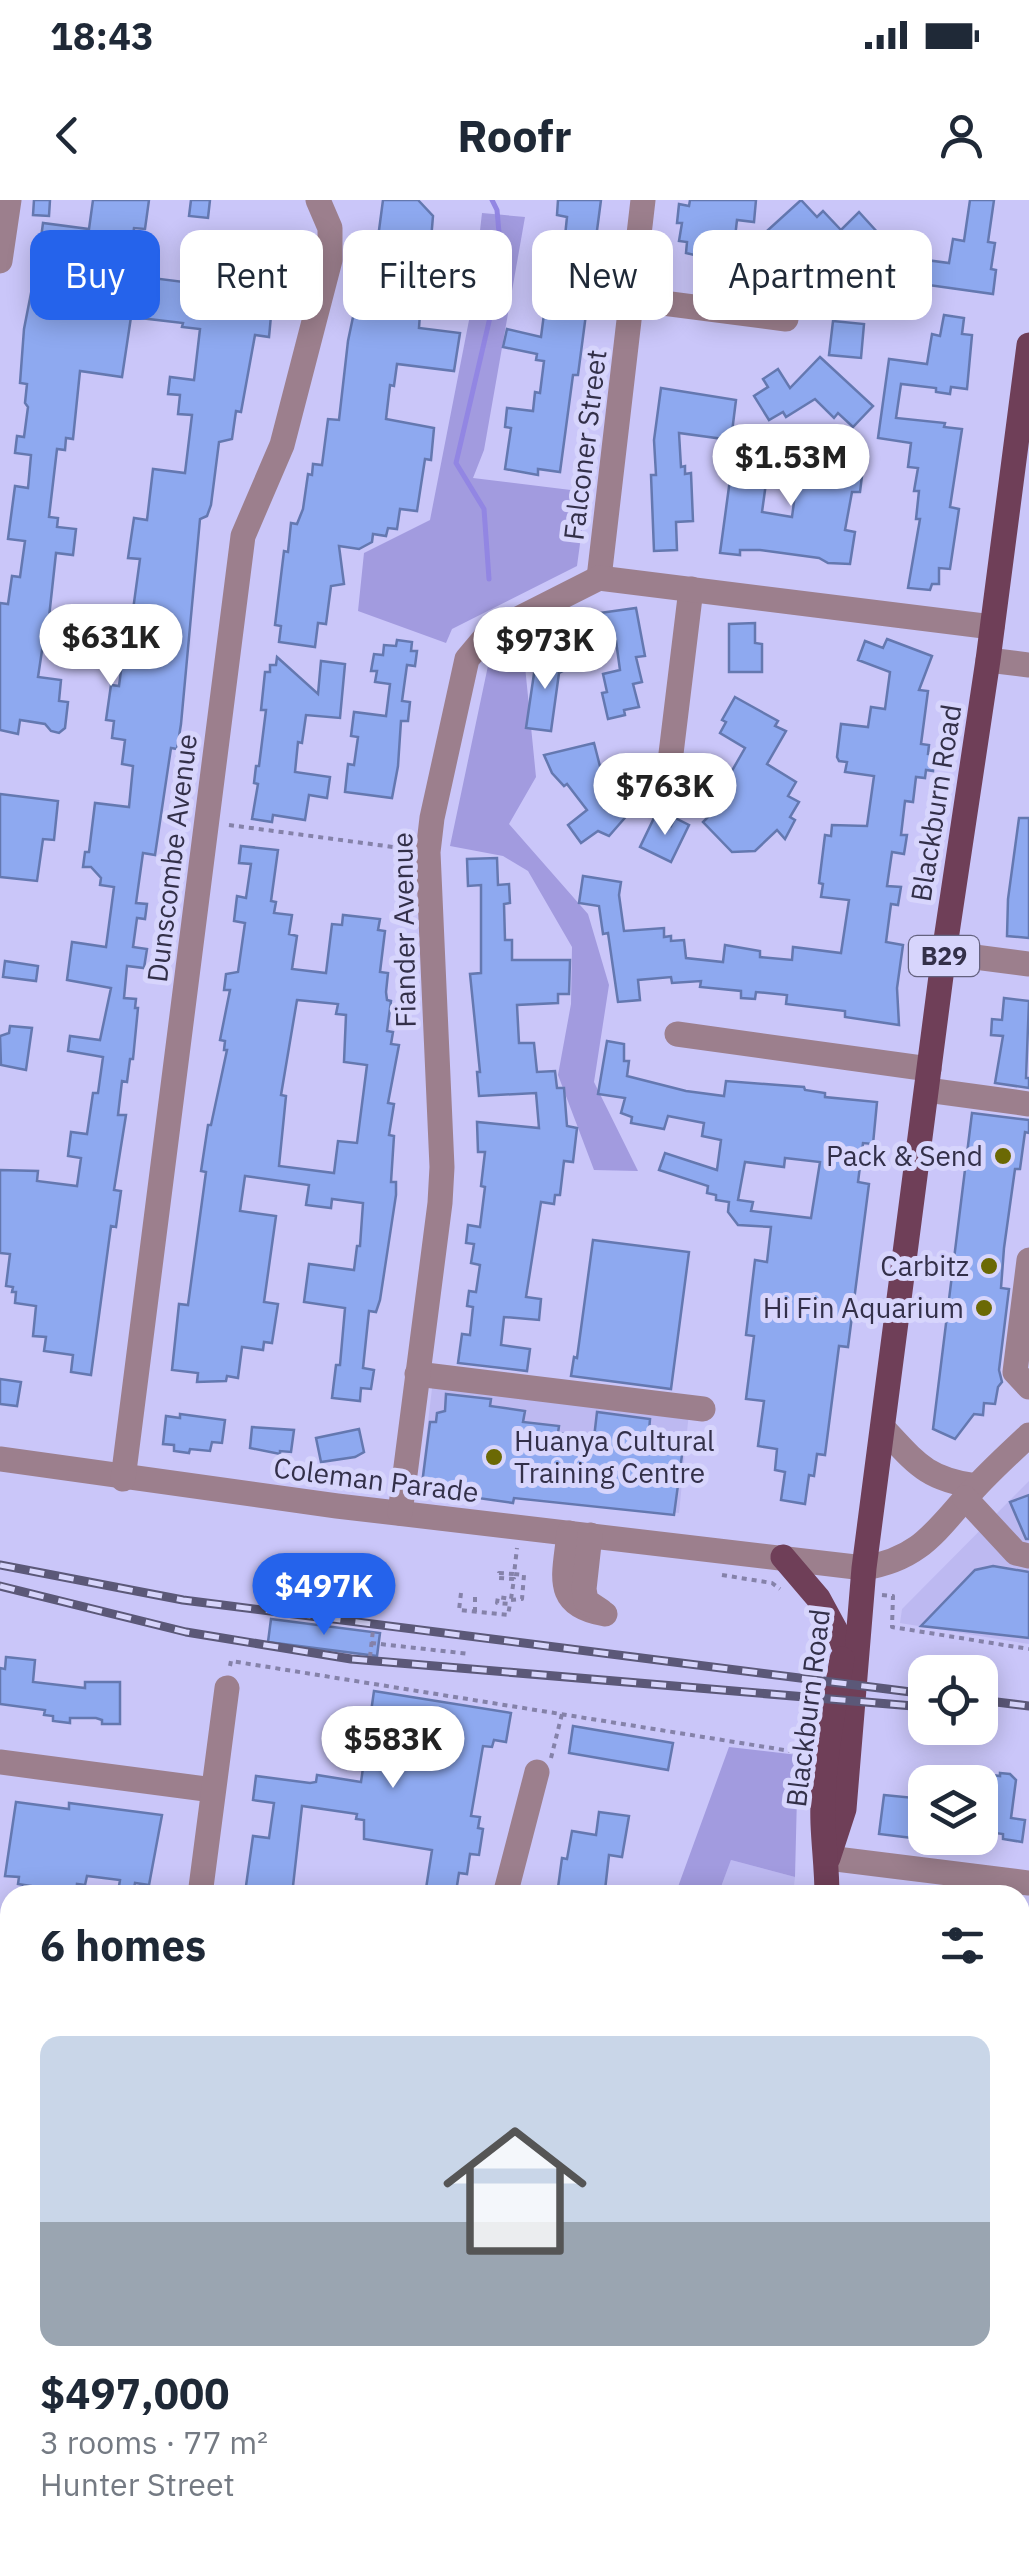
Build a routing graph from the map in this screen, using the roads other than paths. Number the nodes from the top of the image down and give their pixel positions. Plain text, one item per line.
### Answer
1 (8, 200) edge
2 (318, 200) edge
3 (643, 200) edge
4 (640, 230) edge
5 (0, 262) edge
6 (630, 320) edge
7 (1029, 346) edge
8 (1025, 406) edge
9 (599, 578) junction
10 (691, 589) junction
11 (992, 627) junction
12 (988, 660) junction
13 (1029, 665) edge
14 (668, 770) dead end
15 (944, 954) junction
16 (1029, 964) edge
17 (677, 1034) dead end
18 (928, 1080) junction
19 (1029, 1104) edge
20 (1029, 1260) edge
21 (417, 1374) junction
22 (1029, 1387) edge
23 (704, 1410) dead end
24 (882, 1428) junction
25 (1029, 1434) edge
26 (0, 1459) edge
27 (123, 1479) junction
28 (971, 1492) junction
29 (400, 1514) junction
30 (1029, 1556) edge
31 (782, 1557) junction
32 (864, 1580) junction
33 (844, 1646) junction
34 (226, 1688) road end
35 (0, 1762) edge
36 (538, 1772) road end
37 (214, 1790) junction
38 (828, 1858) junction
39 (1029, 1883) edge
40 (201, 1885) edge
41 (507, 1885) edge
42 (827, 1885) edge

1 - 5 street
2 - 27 street, Dunscombe Avenue
3 - 4 street, Falconer Street
6 - 9 street, Falconer Street
7 - 8 main road, Blackburn Road / B29
8 - 11 main road, Blackburn Road / B29
9 - 10 street
9 - 21 street, Fiander Avenue
10 - 11 street
10 - 14 street
11 - 12 main road, Blackburn Road / B29
12 - 13 street
12 - 15 main road, Blackburn Road / B29
15 - 16 street
15 - 18 main road, Blackburn Road / B29
17 - 18 street
18 - 19 street
18 - 24 main road, Blackburn Road / B29
20 - 22 street
21 - 23 street
21 - 29 street, Fiander Avenue
24 - 28 street
24 - 32 main road, Blackburn Road / B29
25 - 28 street
26 - 27 street, Coleman Parade
27 - 29 street, Coleman Parade
28 - 30 street
28 - 32 street
29 - 31 street, Coleman Parade
31 - 32 street, Coleman Parade
31 - 33 main road
32 - 33 main road, Blackburn Road / B29
32 - 38 main road, Blackburn Road / B29
33 - 38 main road, Blackburn Road / B29
34 - 37 street
35 - 37 street
36 - 41 street
37 - 40 street
38 - 39 street
38 - 42 main road, Blackburn Road / B29

